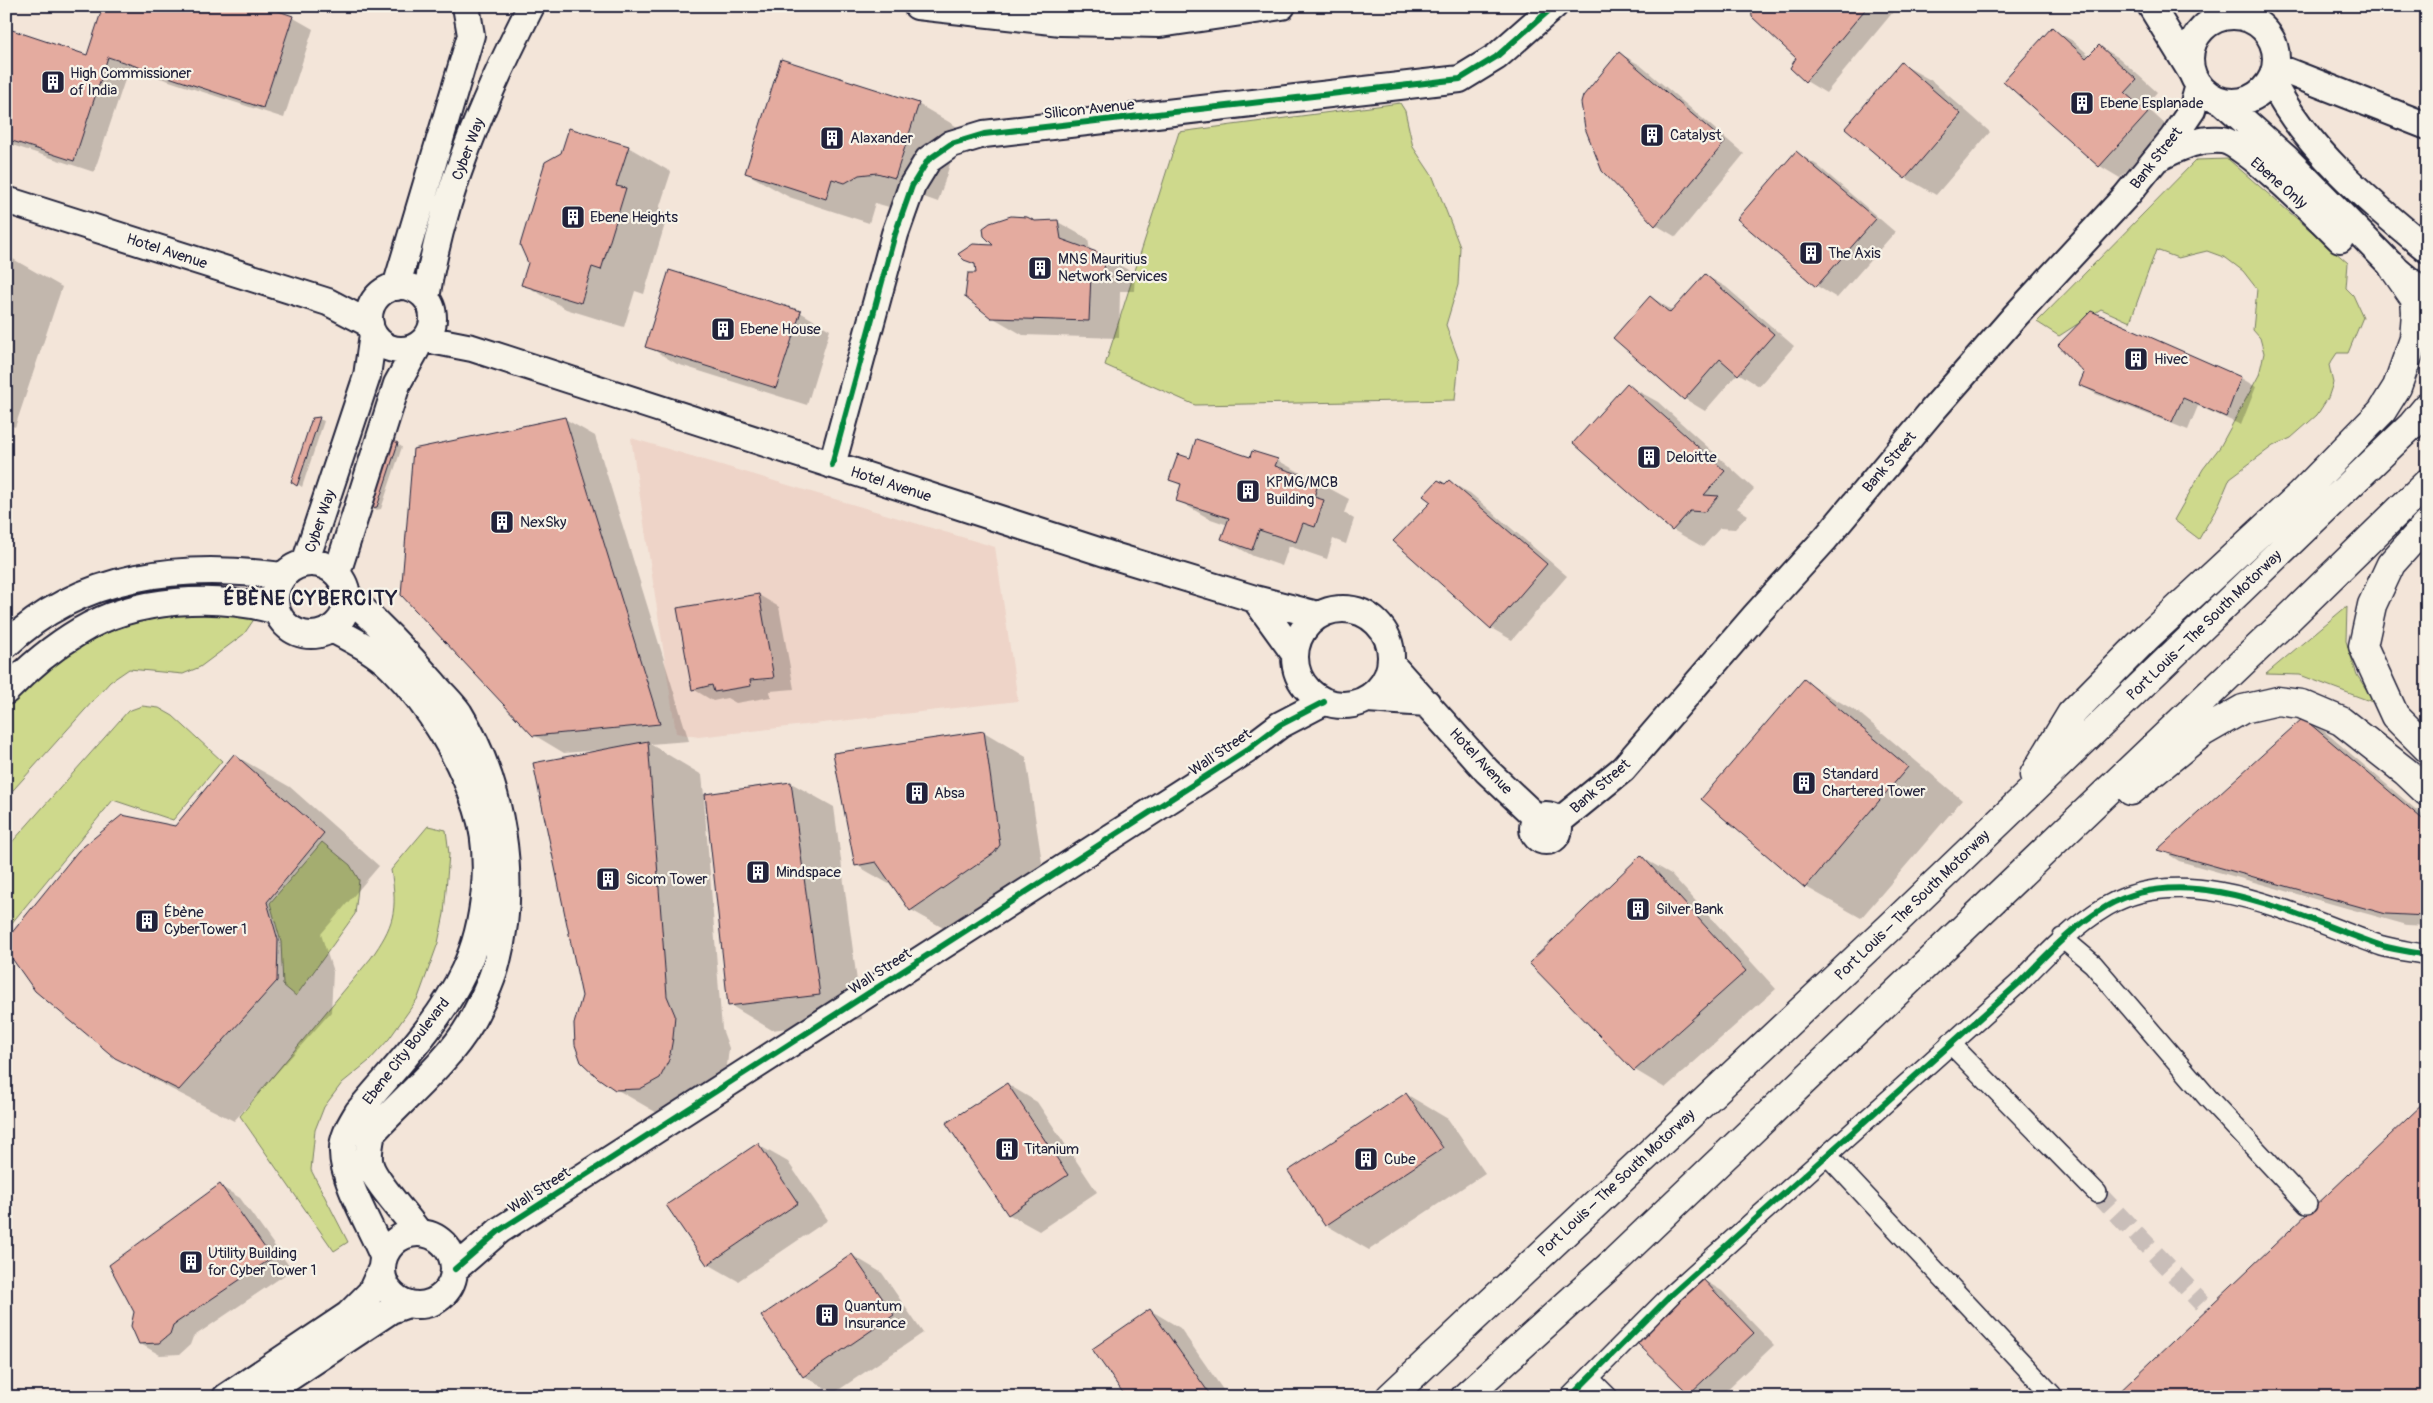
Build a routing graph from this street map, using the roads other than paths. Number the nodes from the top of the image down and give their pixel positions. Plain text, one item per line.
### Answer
1 (466, 6) edge
2 (531, 6) edge
3 (917, 6) edge
4 (1282, 6) edge
5 (1554, 6) edge
6 (2151, 6) edge
7 (2214, 11) edge
8 (2274, 74) junction
9 (2207, 89) junction
10 (2427, 126) edge
11 (2157, 158) junction
12 (6, 200) edge
13 (2427, 249) edge
14 (2388, 273) junction
15 (387, 292) junction
16 (2427, 294) edge
17 (328, 302) junction
18 (426, 325) junction
19 (371, 329) junction
20 (2427, 407) edge
21 (832, 465) junction
22 (2427, 483) edge
23 (2427, 524) edge
24 (305, 563) junction
25 (282, 576) junction
26 (342, 584) junction
27 (1255, 599) junction
28 (277, 611) junction
29 (1318, 615) junction
30 (332, 629) junction
31 (6, 645) edge
32 (1294, 653) junction
33 (1391, 664) junction
34 (1301, 682) junction
35 (6, 691) edge
36 (1367, 699) junction
37 (1324, 702) junction
38 (1427, 703) junction
39 (1280, 725) junction
40 (2427, 748) edge
41 (2427, 792) edge
42 (2012, 810) junction
43 (1548, 820) joint
44 (1995, 898) junction
45 (2062, 938) junction
46 (2427, 943) edge
47 (2384, 946) junction
48 (2427, 955) edge
49 (1950, 1043) junction
50 (1827, 1156) junction
51 (2097, 1192) tunnel mouth
52 (2306, 1204) dead end
53 (500, 1230) junction
54 (430, 1236) junction
55 (382, 1263) junction
56 (454, 1269) junction
57 (408, 1304) junction
58 (1590, 1378) junction
59 (2052, 1395) dead end
60 (226, 1397) edge
61 (260, 1397) edge
62 (1390, 1397) edge
63 (1466, 1397) edge
64 (1570, 1397) edge
65 (1608, 1397) edge

1 - 15 street, Cyber Way
2 - 18 street, Cyber Way
3 - 4 street
5 - 21 street, Silicon Avenue
6 - 9 street
7 - 8 street
7 - 9 street
8 - 9 street
8 - 10 street
8 - 13 street
9 - 11 street, Bank Street
9 - 14 street
11 - 14 street, Ebene Only
11 - 43 street, Bank Street
12 - 17 street, Hotel Avenue
14 - 16 street
14 - 42 highway
15 - 17 street, Hotel Avenue
15 - 18 street
15 - 19 street
17 - 19 street, Hotel Avenue
18 - 19 street
18 - 21 street, Hotel Avenue
18 - 26 street, Cyber Way
19 - 24 street, Cyber Way
20 - 42 highway, Port Louis – The South Motorway
21 - 27 street, Hotel Avenue
22 - 44 highway
23 - 40 highway
24 - 25 street
24 - 26 street, Ebene City Boulevard
25 - 28 street
25 - 31 street
26 - 30 street
26 - 54 street, Ebene City Boulevard
27 - 29 street, Hotel Avenue
27 - 32 street
28 - 30 street
28 - 35 street
29 - 32 street
29 - 33 street
30 - 55 street, Ebene City Boulevard
32 - 34 street
33 - 36 street
33 - 38 street, Hotel Avenue
34 - 37 street
34 - 39 street, Wall Street
36 - 37 street
36 - 38 street
37 - 39 street, Wall Street
38 - 43 street, Hotel Avenue
39 - 53 street, Wall Street
41 - 44 highway
42 - 62 highway, Port Louis – The South Motorway
44 - 63 highway
45 - 47 street
45 - 49 street
45 - 52 street
46 - 47 street
47 - 48 street
49 - 50 street
49 - 51 street
50 - 58 street
50 - 59 street
53 - 54 street, Wall Street
53 - 56 street, Wall Street
54 - 55 street
54 - 56 street
55 - 57 street
55 - 60 street
56 - 57 street
57 - 61 street
58 - 64 street
58 - 65 street

